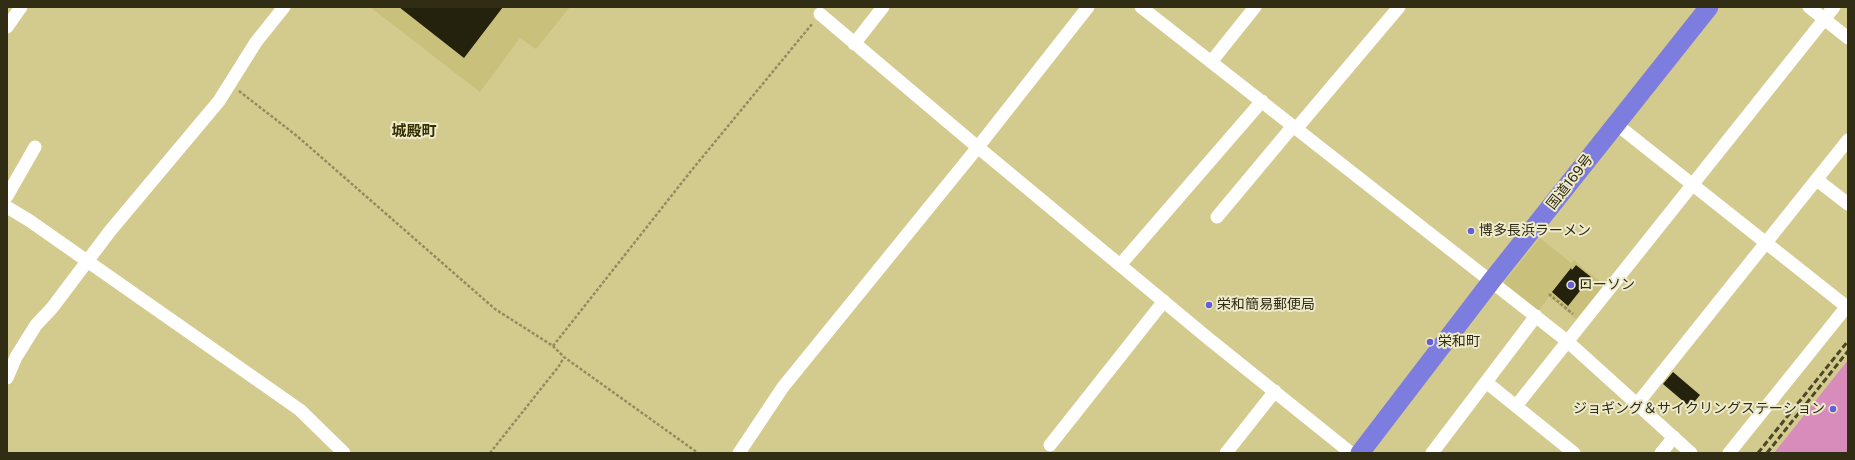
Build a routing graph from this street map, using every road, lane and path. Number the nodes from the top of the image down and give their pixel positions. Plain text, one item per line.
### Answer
1 (21, 7) edge
2 (284, 7) edge
3 (883, 7) edge
4 (1088, 7) edge
5 (1255, 7) edge
6 (1400, 7) edge
7 (1709, 7) edge
8 (1809, 7) edge
9 (1834, 7) edge
10 (1143, 8) edge
11 (820, 14) joint
12 (1824, 19) junction
13 (7, 27) edge
14 (1848, 38) edge
15 (854, 44) junction
16 (1211, 62) junction
17 (231, 85) junction
18 (1262, 101) junction
19 (1616, 124) junction
20 (1295, 127) junction
21 (1848, 140) edge
22 (36, 147) dead end
23 (978, 147) junction
24 (1817, 180) junction
25 (1692, 184) junction
26 (7, 196) edge
27 (1848, 204) edge
28 (7, 207) edge
29 (1217, 217) dead end
30 (1766, 243) junction
31 (88, 262) junction
32 (1120, 265) junction
33 (1492, 281) junction
34 (1549, 294) dead end
35 (1164, 301) junction
36 (1848, 306) edge
37 (1568, 309) dead end
38 (1536, 316) junction
39 (1567, 341) junction
40 (553, 346) junction
41 (564, 357) junction
42 (7, 378) edge
43 (1486, 382) junction
44 (1275, 391) junction
45 (1637, 404) junction
46 (1516, 406) junction
47 (1674, 437) junction
48 (1050, 445) dead end
49 (344, 453) edge
50 (490, 453) edge
51 (698, 453) edge
52 (739, 453) edge
53 (1226, 453) edge
54 (1351, 453) edge
55 (1360, 453) edge
56 (1432, 453) edge
57 (1574, 453) edge
58 (1661, 453) edge
59 (1691, 453) edge
60 (1729, 453) edge

1 - 13 street
2 - 17 street
3 - 15 street
4 - 23 street
5 - 16 street
6 - 20 street
7 - 19 highway, 国道169号
8 - 12 street
9 - 12 street
10 - 16 street
11 - 15 street
11 - 40 path
12 - 14 street
12 - 25 street
15 - 23 street
16 - 18 street
17 - 31 street
17 - 40 path
18 - 20 street
18 - 32 street
19 - 25 street
19 - 33 highway, 国道169号
20 - 29 street
20 - 33 street
21 - 24 street
22 - 26 street
23 - 32 street
23 - 52 street
24 - 27 street
24 - 30 street
25 - 30 street
25 - 39 street
28 - 31 street
30 - 36 street
30 - 45 street
31 - 42 street
31 - 49 street
32 - 35 street
33 - 38 street
33 - 55 highway, 国道169号
34 - 37 path
35 - 44 street
35 - 48 street
36 - 60 street
38 - 39 street
38 - 43 street
39 - 45 street
39 - 46 street
40 - 41 path
41 - 50 path
41 - 51 path
43 - 46 street
43 - 56 street
44 - 53 street
44 - 54 street
45 - 47 street
46 - 57 street
47 - 58 street
47 - 59 street

